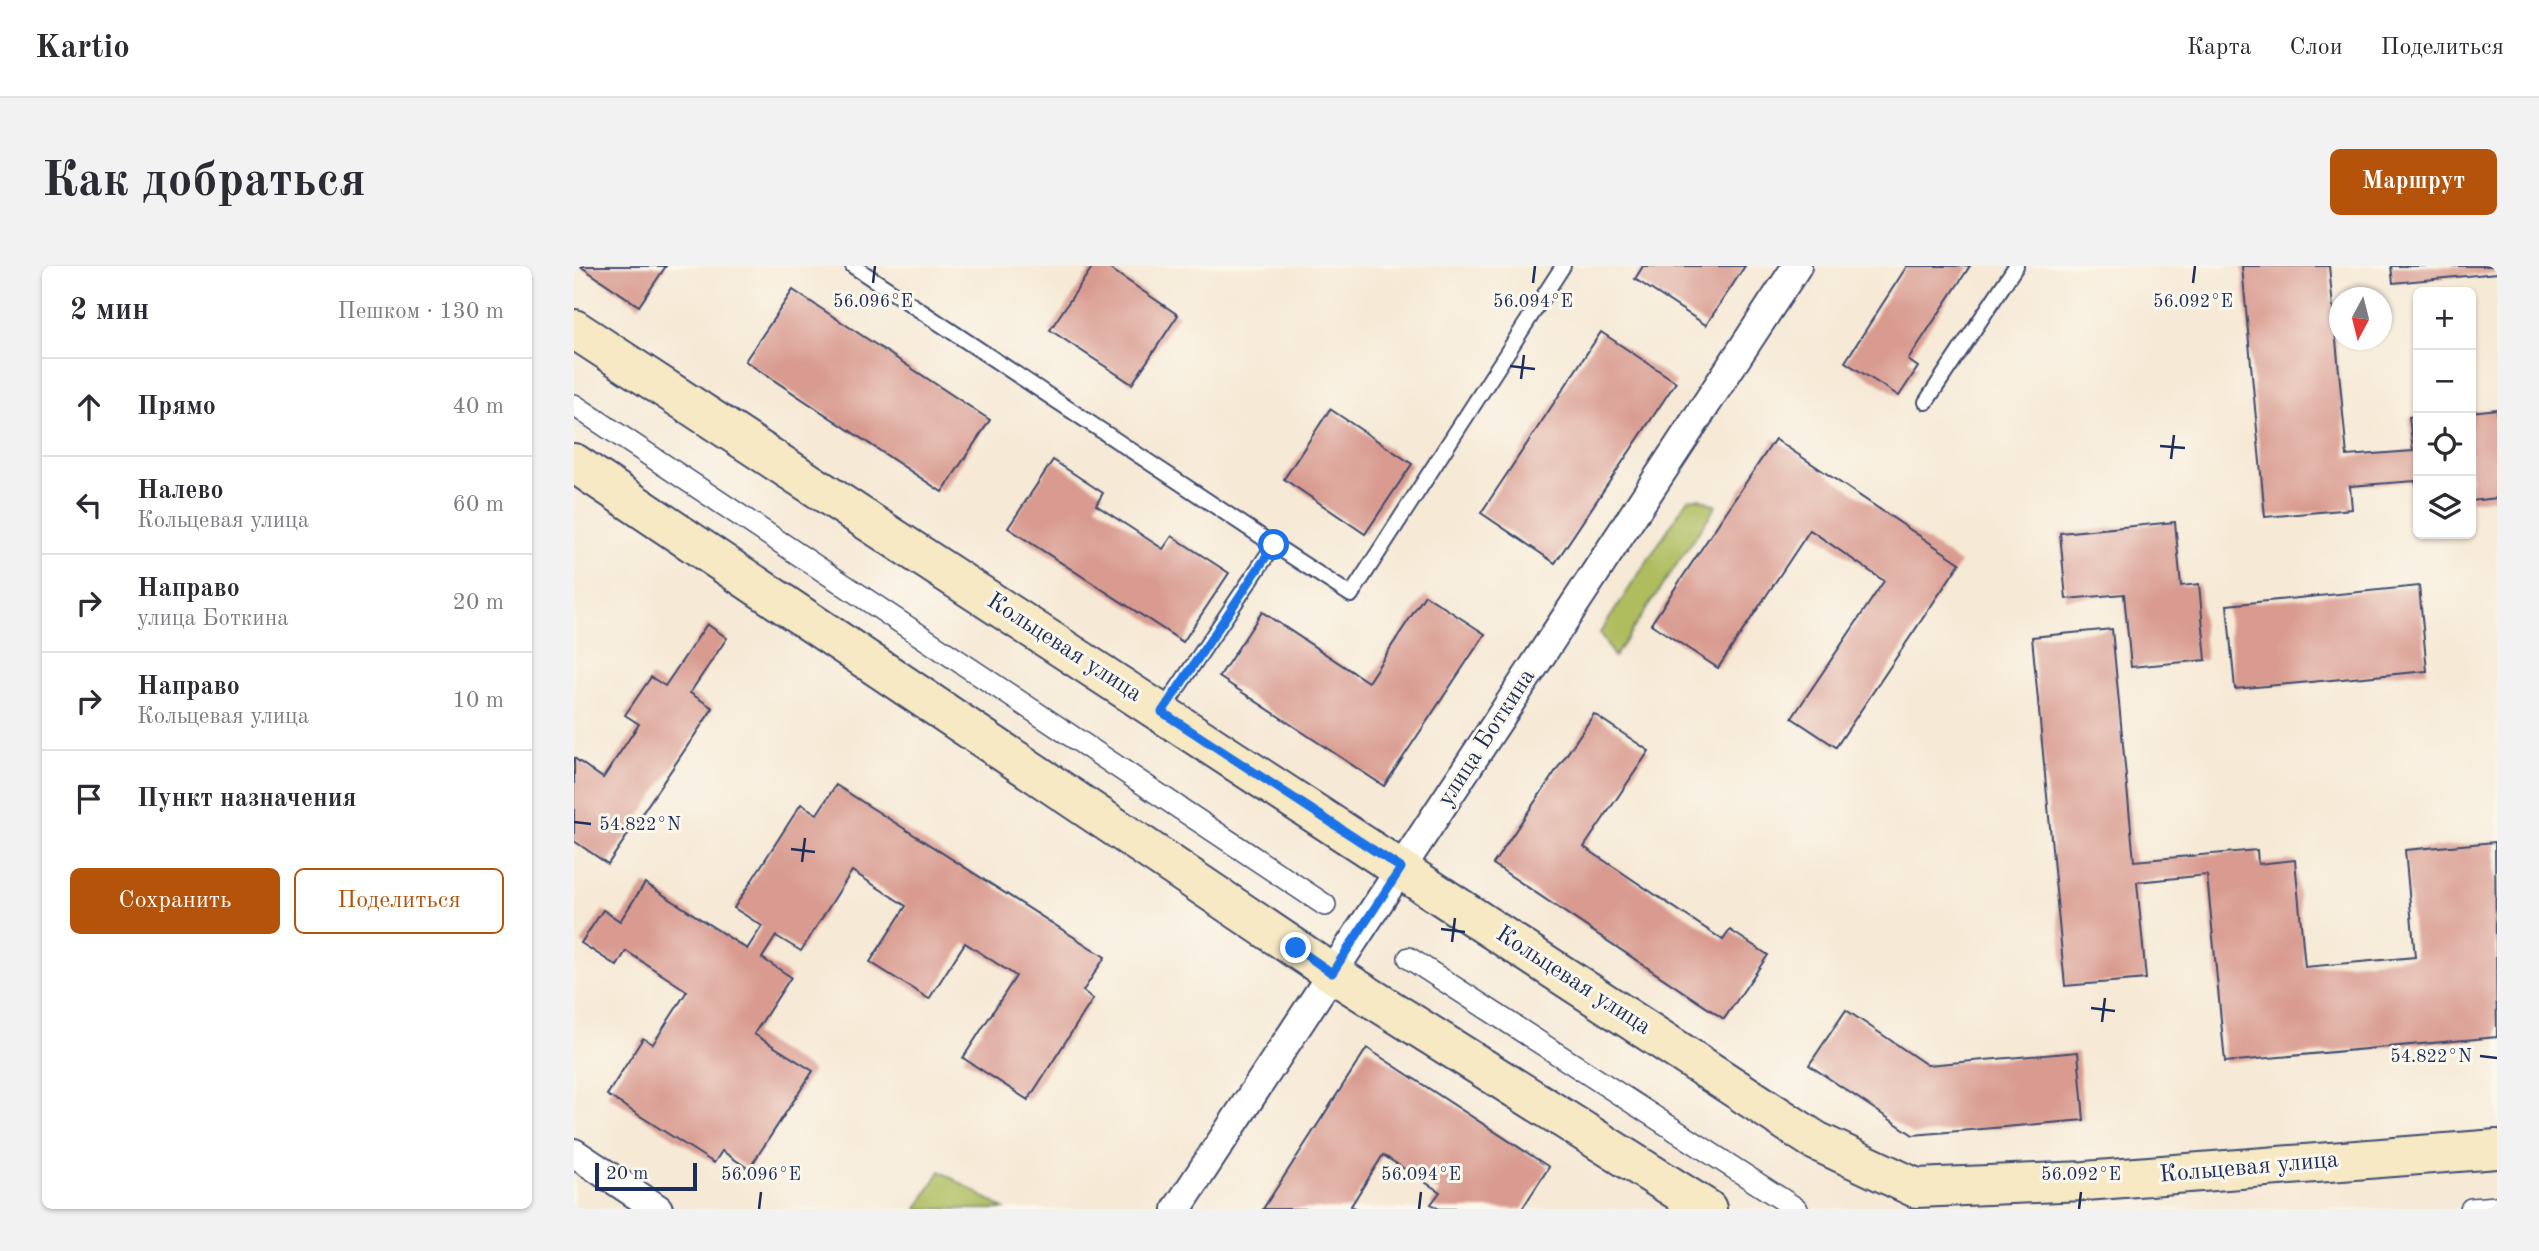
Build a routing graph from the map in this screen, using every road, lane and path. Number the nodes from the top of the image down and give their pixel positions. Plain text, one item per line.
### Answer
1 (853, 266) edge
2 (1563, 266) edge
3 (1797, 266) edge
4 (2016, 266) edge
5 (574, 329) edge
6 (1926, 402) dead end
7 (574, 405) edge
8 (574, 463) edge
9 (1274, 545) junction
10 (1162, 712) junction
11 (1401, 868) junction
12 (1325, 905) dead end
13 (1409, 958) dead end
14 (1332, 973) junction
15 (2497, 1149) edge
16 (574, 1153) edge
17 (2497, 1207) edge
18 (658, 1209) edge
19 (1177, 1209) edge
20 (1707, 1209) edge
21 (1797, 1209) edge
22 (2471, 1209) edge

1 - 9 lane
2 - 9 lane
3 - 11 street, улица Боткина
4 - 6 lane
5 - 10 main road, Кольцевая улица
7 - 12 street
8 - 14 main road
9 - 10 lane
10 - 11 main road, Кольцевая улица
11 - 14 street, улица Боткина
11 - 15 main road, Кольцевая улица
13 - 21 street
14 - 19 street, улица Боткина
14 - 20 main road
16 - 18 street
17 - 22 street

